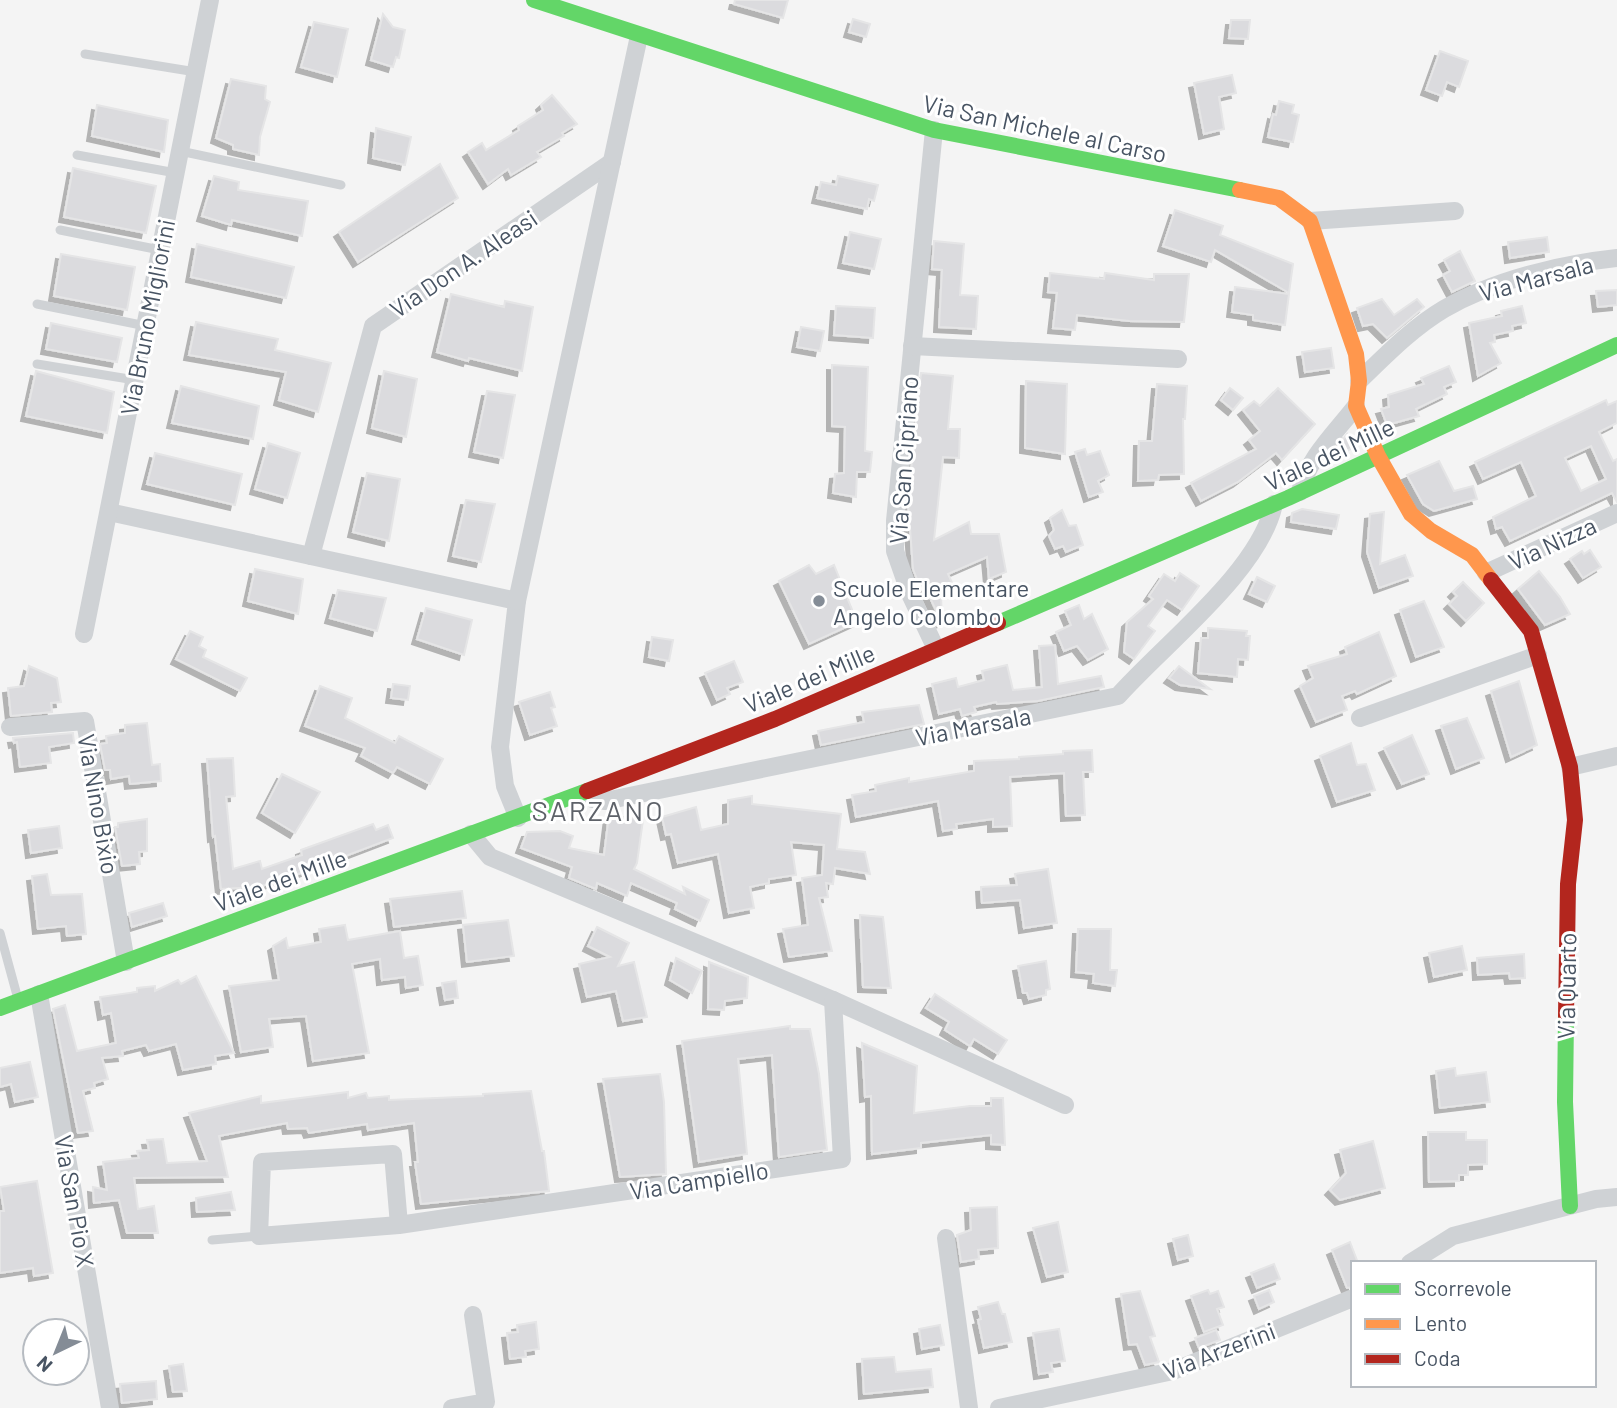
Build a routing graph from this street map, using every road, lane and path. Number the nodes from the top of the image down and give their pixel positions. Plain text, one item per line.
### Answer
1 (210, 0) edge
2 (534, 0) edge
3 (639, 36) junction
4 (85, 54) dead end
5 (196, 72) junction
6 (934, 130) junction
7 (180, 151) junction
8 (77, 155) dead end
9 (612, 162) junction
10 (176, 173) junction
11 (341, 185) dead end
12 (1455, 211) dead end
13 (1310, 222) junction
14 (60, 230) dead end
15 (160, 250) junction
16 (1617, 258) edge
17 (37, 304) dead end
18 (146, 326) junction
19 (1617, 345) edge
20 (912, 346) junction
21 (1178, 359) dead end
22 (37, 364) dead end
23 (135, 380) junction
24 (1359, 382) junction
25 (1356, 406) junction
26 (1378, 456) junction
27 (1300, 492) junction
28 (1274, 504) junction
29 (109, 512) junction
30 (1617, 513) edge
31 (311, 556) junction
32 (1486, 573) junction
33 (517, 601) junction
34 (84, 634) dead end
35 (936, 649) junction
36 (1538, 655) junction
37 (1360, 719) dead end
38 (10, 727) dead end
39 (1617, 756) edge
40 (1570, 767) junction
41 (584, 793) junction
42 (518, 818) junction
43 (471, 834) junction
44 (0, 933) edge
45 (126, 962) junction
46 (39, 994) junction
47 (833, 1000) junction
48 (18, 1001) junction
49 (0, 1008) edge
50 (1065, 1105) dead end
51 (1617, 1198) edge
52 (1570, 1206) junction
53 (399, 1225) junction
54 (260, 1236) junction
55 (946, 1238) dead end
56 (212, 1240) dead end
57 (1413, 1261) edge
58 (1351, 1299) edge
59 (473, 1315) dead end
60 (110, 1408) edge
61 (452, 1408) edge
62 (969, 1408) edge
63 (999, 1408) edge

1 - 5 street, Via Bruno Migliorini
2 - 3 street, Via San Michele al Carso
3 - 6 street, Via San Michele al Carso
3 - 9 street
4 - 5 lane
5 - 7 street, Via Bruno Migliorini
6 - 13 street, Via San Michele al Carso
6 - 20 street, Via San Cipriano
7 - 10 street, Via Bruno Migliorini
7 - 11 lane
8 - 10 lane
9 - 31 street, Via Don A. Aleasi
9 - 33 street
10 - 15 street, Via Bruno Migliorini
12 - 13 street
13 - 24 street
14 - 15 lane
15 - 18 street, Via Bruno Migliorini
16 - 24 street, Via Marsala
17 - 18 lane
18 - 23 street, Via Bruno Migliorini
19 - 26 street, Viale dei Mille
20 - 21 street, Via San Cipriano
20 - 35 street, Via San Cipriano
22 - 23 lane
23 - 29 street, Via Bruno Migliorini
24 - 25 street
25 - 26 street
25 - 27 street
26 - 27 street, Viale dei Mille
26 - 32 street, Via Quarto
27 - 28 street, Viale dei Mille
28 - 35 street, Viale dei Mille
28 - 41 street, Via Marsala
29 - 31 street
29 - 34 street, Via Bruno Migliorini
30 - 32 street, Via Nizza
31 - 33 street
32 - 36 street, Via Quarto
33 - 42 street
35 - 41 street, Viale dei Mille
36 - 37 street
36 - 40 street, Via Quarto
38 - 45 street, Via Nino Bixio
39 - 40 street
40 - 52 street, Via Quarto
41 - 42 street, Viale dei Mille
42 - 43 street, Viale dei Mille
43 - 45 street, Viale dei Mille
43 - 47 street
44 - 48 lane
45 - 46 street, Viale dei Mille
46 - 48 street, Viale dei Mille
46 - 60 street, Via San Pio X
47 - 50 street
47 - 53 street, Via Campiello
48 - 49 street, Viale dei Mille
51 - 52 street
52 - 57 street
53 - 54 street, Via Campiello
53 - 54 street
54 - 56 lane
55 - 62 street
58 - 63 street, Via Arzerini
59 - 61 street

